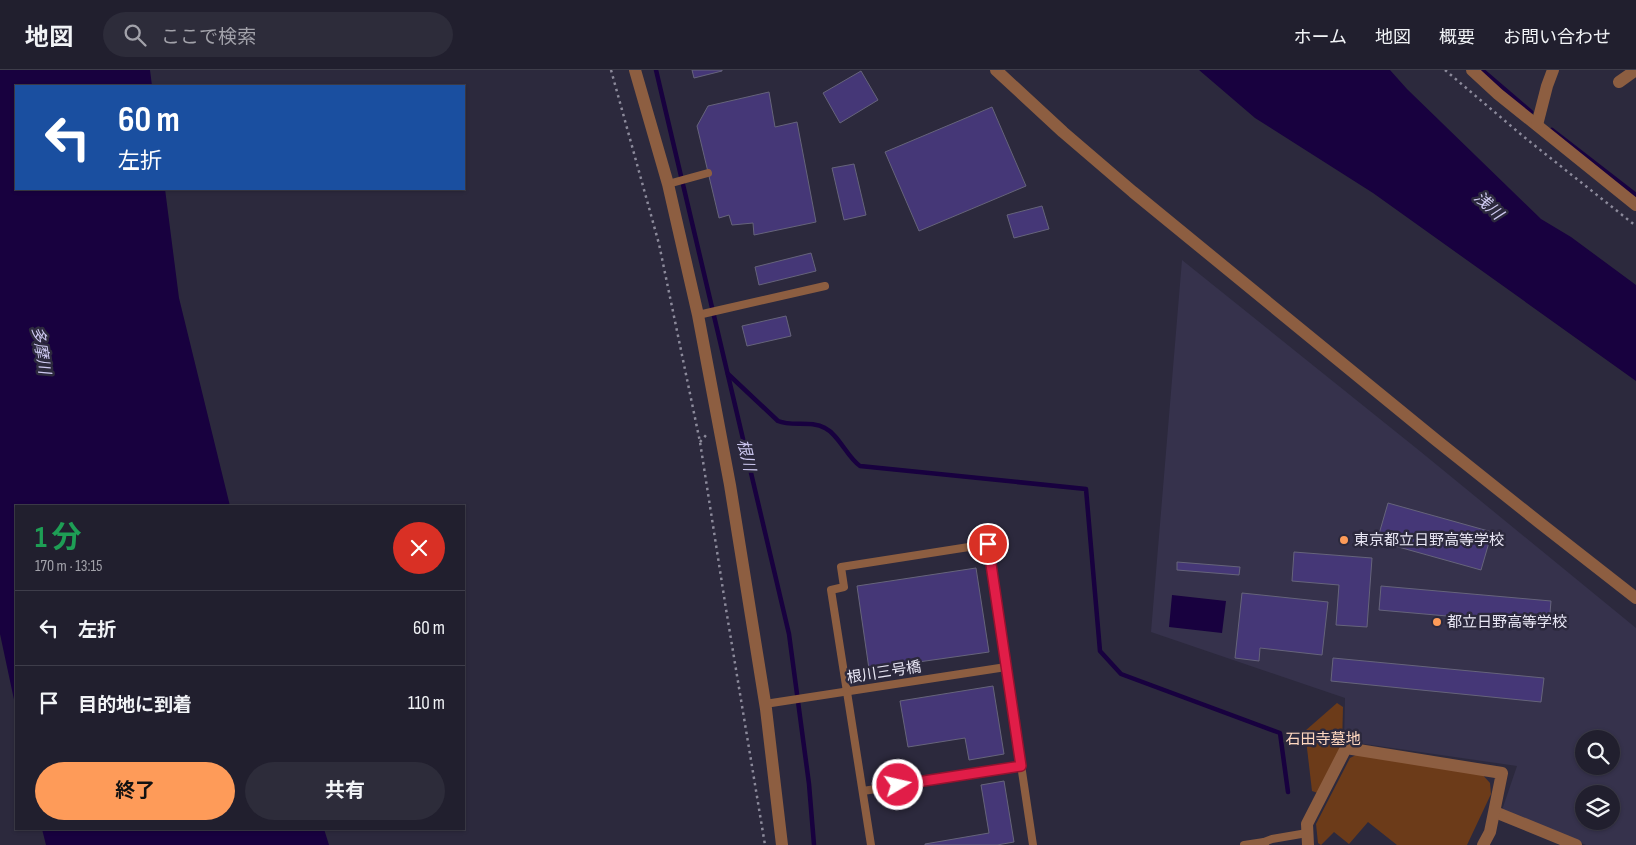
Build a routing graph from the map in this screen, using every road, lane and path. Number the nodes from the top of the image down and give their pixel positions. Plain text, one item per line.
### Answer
1 (611, 70) edge
2 (635, 70) edge
3 (996, 70) edge
4 (1445, 70) edge
5 (1472, 70) edge
6 (1553, 70) edge
7 (1636, 70) edge
8 (1619, 82) dead end
9 (1537, 125) junction
10 (708, 173) dead end
11 (671, 183) junction
12 (1636, 205) edge
13 (1636, 226) edge
14 (825, 286) dead end
15 (703, 314) junction
16 (1636, 598) edge
17 (1006, 667) junction
18 (847, 691) junction
19 (765, 704) junction
20 (1021, 766) junction
21 (862, 791) junction
22 (1495, 812) junction
23 (1308, 839) edge
24 (1264, 843) edge
25 (765, 845) edge
26 (782, 845) edge
27 (871, 845) edge
28 (1033, 845) edge
29 (1244, 845) edge
30 (1483, 845) edge
31 (1576, 845) edge

1 - 25 path
2 - 11 street
3 - 16 street
4 - 13 path
5 - 9 street
6 - 9 street
7 - 8 street
9 - 12 street
10 - 11 lane
11 - 15 street
14 - 15 lane
15 - 19 street
17 - 18 lane, 根川三号橋
17 - 18 lane
17 - 20 lane
18 - 19 lane, 根川三号橋
18 - 21 lane
19 - 26 street
20 - 21 lane
20 - 28 lane
21 - 27 lane
22 - 23 street
22 - 30 street
22 - 31 street
23 - 24 lane
24 - 29 lane

